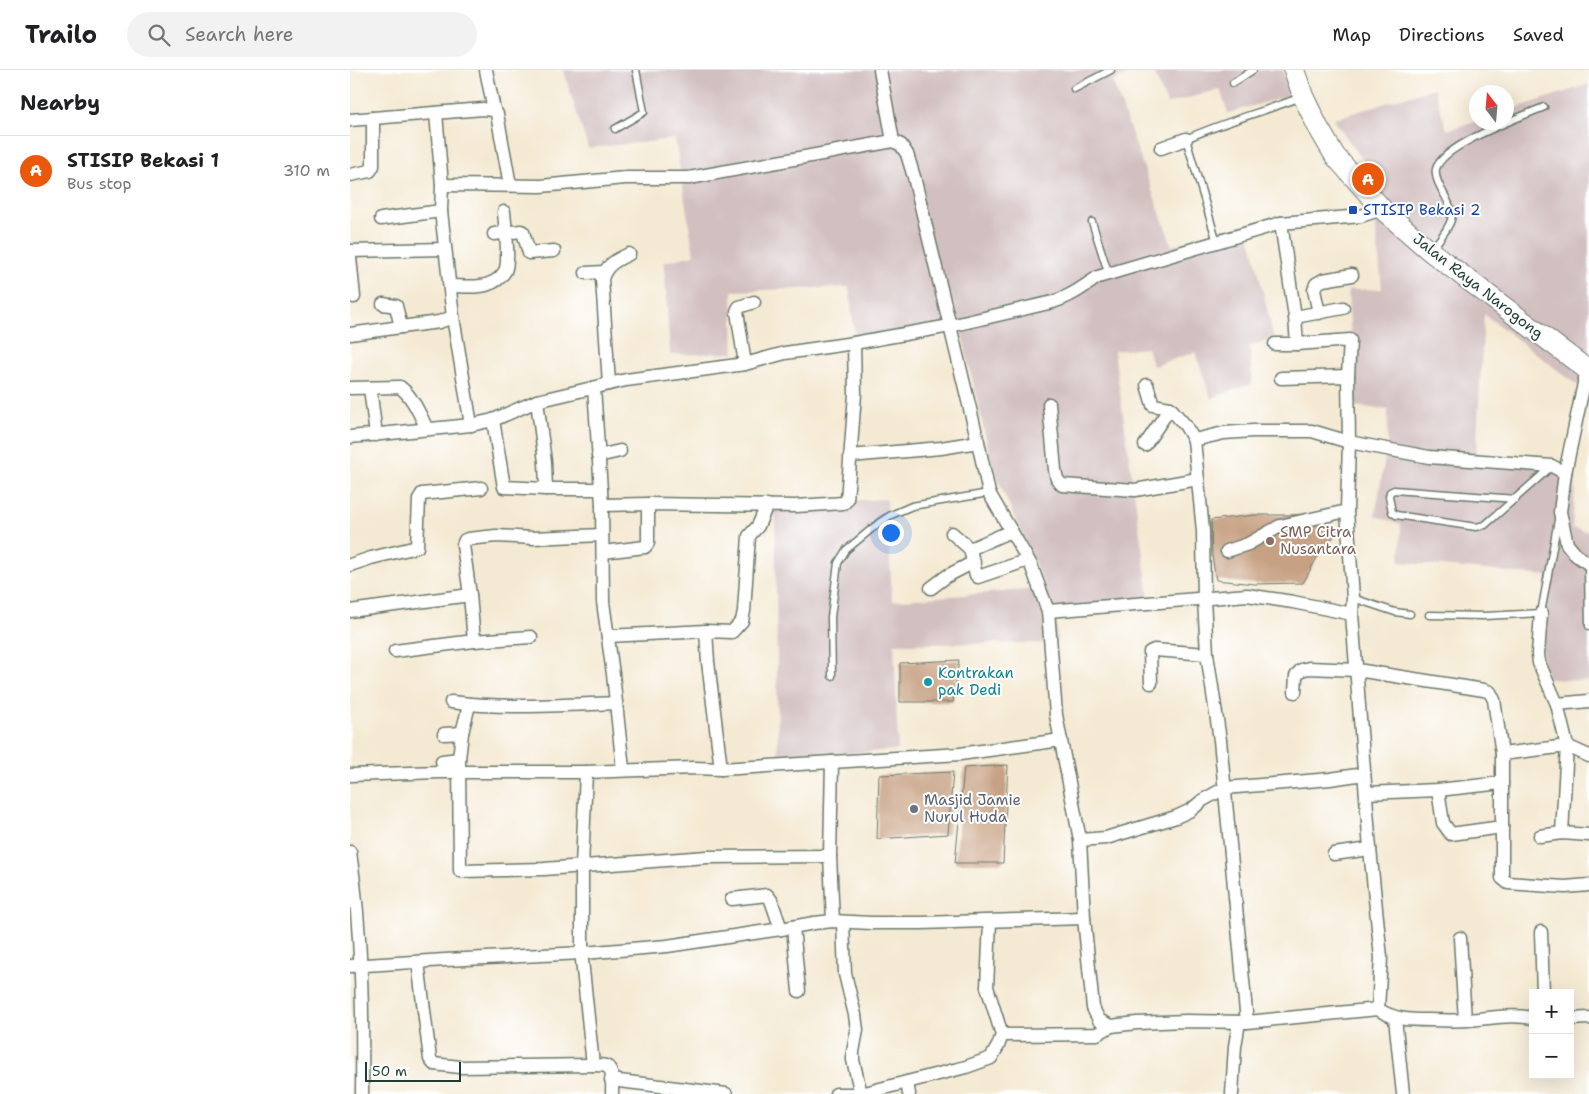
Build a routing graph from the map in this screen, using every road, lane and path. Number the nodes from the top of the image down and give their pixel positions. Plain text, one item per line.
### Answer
1 (486, 70) edge
2 (636, 70) edge
3 (880, 70) edge
4 (1111, 70) edge
5 (1253, 70) edge
6 (1294, 70) edge
7 (1233, 83) dead end
8 (1074, 89) dead end
9 (1303, 96) junction
10 (1544, 107) dead end
11 (494, 110) junction
12 (436, 113) junction
13 (373, 118) junction
14 (350, 120) edge
15 (615, 129) dead end
16 (1186, 139) junction
17 (893, 141) junction
18 (1161, 148) dead end
19 (350, 175) edge
20 (442, 185) junction
21 (510, 185) junction
22 (1382, 209) junction
23 (441, 211) junction
24 (504, 212) dead end
25 (380, 219) dead end
26 (1092, 222) dead end
27 (1280, 223) junction
28 (500, 233) junction
29 (1217, 242) junction
30 (445, 249) junction
31 (350, 251) edge
32 (554, 251) dead end
33 (1430, 251) junction
34 (629, 254) dead end
35 (350, 257) edge
36 (604, 272) junction
37 (586, 274) dead end
38 (1109, 275) junction
39 (1352, 275) dead end
40 (450, 286) junction
41 (354, 297) dead end
42 (754, 302) dead end
43 (383, 304) dead end
44 (1343, 308) dead end
45 (1319, 313) junction
46 (453, 317) junction
47 (1295, 317) junction
48 (950, 326) junction
49 (402, 327) junction
50 (350, 334) edge
51 (854, 343) junction
52 (1275, 344) dead end
53 (1297, 344) junction
54 (745, 364) junction
55 (1588, 370) edge
56 (1348, 376) junction
57 (1281, 378) dead end
58 (609, 384) junction
59 (1147, 385) dead end
60 (350, 388) edge
61 (370, 388) junction
62 (594, 388) junction
63 (537, 401) junction
64 (1050, 404) dead end
65 (1170, 408) junction
66 (493, 420) junction
67 (471, 425) junction
68 (427, 429) junction
69 (376, 435) junction
70 (350, 437) edge
71 (1194, 440) junction
72 (978, 442) junction
73 (1349, 442) junction
74 (1145, 444) dead end
75 (620, 451) dead end
76 (598, 456) junction
77 (850, 456) junction
78 (1552, 466) junction
79 (1564, 473) junction
80 (1198, 480) junction
81 (481, 488) dead end
82 (546, 489) junction
83 (601, 489) junction
84 (989, 493) junction
85 (1516, 499) junction
86 (648, 504) junction
87 (602, 505) junction
88 (767, 505) junction
89 (1347, 511) junction
90 (1560, 512) junction
91 (1011, 531) junction
92 (952, 533) dead end
93 (602, 536) junction
94 (970, 549) junction
95 (1228, 550) dead end
96 (602, 552) junction
97 (1028, 560) junction
98 (974, 562) junction
99 (1589, 564) edge
100 (350, 565) edge
101 (931, 588) dead end
102 (470, 595) junction
103 (1353, 598) junction
104 (1204, 599) junction
105 (350, 611) edge
106 (1048, 612) junction
107 (1540, 613) junction
108 (1352, 614) junction
109 (1410, 614) dead end
110 (1429, 615) dead end
111 (1589, 626) edge
112 (706, 631) junction
113 (608, 636) junction
114 (531, 637) dead end
115 (474, 641) junction
116 (395, 651) dead end
117 (1207, 654) junction
118 (1357, 670) junction
119 (832, 676) dead end
120 (1151, 683) dead end
121 (1295, 692) dead end
122 (1589, 701) edge
123 (451, 702) dead end
124 (616, 703) junction
125 (1557, 704) junction
126 (469, 705) junction
127 (462, 733) junction
128 (444, 734) dead end
129 (1061, 740) junction
130 (1567, 746) junction
131 (1502, 754) junction
132 (1589, 756) edge
133 (442, 761) dead end
134 (832, 762) junction
135 (459, 766) junction
136 (623, 769) junction
137 (721, 769) junction
138 (586, 772) junction
139 (1364, 774) junction
140 (350, 775) edge
141 (1502, 783) junction
142 (1225, 788) junction
143 (1438, 790) junction
144 (1366, 792) junction
145 (1502, 827) junction
146 (1562, 833) junction
147 (1589, 835) edge
148 (1540, 836) dead end
149 (1080, 840) junction
150 (1370, 849) junction
151 (350, 852) edge
152 (1334, 854) dead end
153 (830, 856) junction
154 (582, 867) junction
155 (1589, 885) edge
156 (732, 899) dead end
157 (1084, 918) junction
158 (838, 921) junction
159 (990, 922) junction
160 (787, 928) junction
161 (1541, 932) dead end
162 (1460, 938) dead end
163 (583, 953) junction
164 (418, 962) junction
165 (355, 966) edge
166 (1543, 989) edge
167 (799, 991) dead end
168 (1378, 1009) junction
169 (1529, 1017) edge
170 (1395, 1018) junction
171 (1589, 1018) edge
172 (1574, 1019) edge
173 (1466, 1020) junction
174 (1243, 1022) junction
175 (1111, 1026) junction
176 (1002, 1035) junction
177 (593, 1065) junction
178 (611, 1080) junction
179 (908, 1088) edge
180 (362, 1094) edge
181 (612, 1094) edge
182 (726, 1094) edge
183 (836, 1094) edge
184 (861, 1094) edge
185 (1232, 1094) edge
186 (1402, 1094) edge

1 - 11 street
2 - 15 lane
3 - 17 street
4 - 8 lane
5 - 7 lane
6 - 9 main road, Jalan Raya Narogong
9 - 16 lane
9 - 22 main road, Jalan Raya Narogong
10 - 33 lane
11 - 12 street
11 - 21 street
12 - 13 street
12 - 20 street
13 - 14 street
13 - 19 street
16 - 18 street
16 - 29 lane
17 - 21 street
17 - 48 street
20 - 21 street
20 - 23 street
22 - 27 street
22 - 33 main road, Jalan Raya Narogong
23 - 25 street
23 - 30 street
24 - 28 street
26 - 38 lane
27 - 29 street
27 - 47 street
28 - 32 street
28 - 40 street
29 - 38 street
30 - 31 street
30 - 40 street
33 - 55 main road, Jalan Raya Narogong
34 - 36 street
35 - 41 street
36 - 37 street
36 - 58 street
38 - 48 street
39 - 45 street
40 - 46 street
42 - 54 street
43 - 49 street
44 - 45 street
45 - 47 street
46 - 49 street
46 - 67 street
47 - 53 street
48 - 51 street
48 - 72 street
49 - 50 street
51 - 54 street
51 - 77 street
52 - 53 street
53 - 56 street
54 - 58 street
55 - 79 street
56 - 57 street
56 - 73 street
58 - 62 street
59 - 65 street
60 - 61 street
61 - 68 street
61 - 69 street
62 - 63 street
62 - 76 street
63 - 66 street
63 - 82 street
64 - 80 street
65 - 71 street
65 - 74 street
66 - 67 street
66 - 82 street
67 - 68 street
68 - 69 street
69 - 70 street
71 - 73 street
71 - 80 street
72 - 77 street
72 - 84 street
73 - 78 street
73 - 89 street
75 - 76 street
76 - 83 street
77 - 88 street
78 - 79 street
78 - 85 lane
79 - 90 street
80 - 104 street
81 - 100 street
82 - 83 street
83 - 87 street
84 - 91 street
84 - 119 lane
85 - 85 lane
86 - 87 street
86 - 88 street
86 - 96 street
87 - 93 street
88 - 112 street
89 - 95 street
89 - 103 street
90 - 99 street
90 - 107 lane
91 - 94 street
91 - 97 street
92 - 94 street
93 - 96 street
93 - 102 street
94 - 98 street
96 - 113 street
97 - 98 street
97 - 106 street
98 - 101 street
99 - 111 lane
102 - 105 street
102 - 115 street
103 - 108 street
103 - 109 lane
104 - 106 street
104 - 108 street
104 - 117 street
106 - 129 street
107 - 110 lane
107 - 125 street
108 - 118 street
112 - 113 street
112 - 137 street
113 - 124 street
114 - 115 street
115 - 116 street
117 - 120 street
117 - 142 street
118 - 121 street
118 - 131 street
118 - 139 street
122 - 125 street
123 - 126 street
124 - 126 street
124 - 136 street
125 - 130 street
126 - 127 street
127 - 128 street
127 - 135 street
129 - 134 street
129 - 149 street
130 - 131 street
130 - 132 street
130 - 146 street
131 - 141 street
133 - 135 street
134 - 137 street
134 - 153 street
135 - 138 street
135 - 140 street
135 - 154 street
136 - 137 street
136 - 138 street
138 - 154 street
139 - 142 street
139 - 144 street
141 - 143 street
141 - 145 street
142 - 149 street
142 - 174 street
143 - 144 street
143 - 145 street
144 - 150 street
145 - 155 street
146 - 147 street
146 - 148 street
149 - 157 street
150 - 152 street
150 - 168 street
151 - 165 street
153 - 154 street
153 - 158 street
154 - 163 street
156 - 160 street
157 - 159 street
157 - 175 street
158 - 159 street
158 - 160 street
158 - 184 street
159 - 176 street
160 - 163 street
160 - 167 street
161 - 166 street
162 - 173 street
163 - 164 street
163 - 177 street
164 - 165 street
164 - 177 street
165 - 180 street
168 - 170 street
168 - 174 street
169 - 173 street
170 - 173 street
170 - 186 street
171 - 172 street
174 - 175 street
174 - 185 street
175 - 176 street
176 - 179 street
177 - 178 street
178 - 181 street
178 - 182 street
179 - 184 street
183 - 184 street

